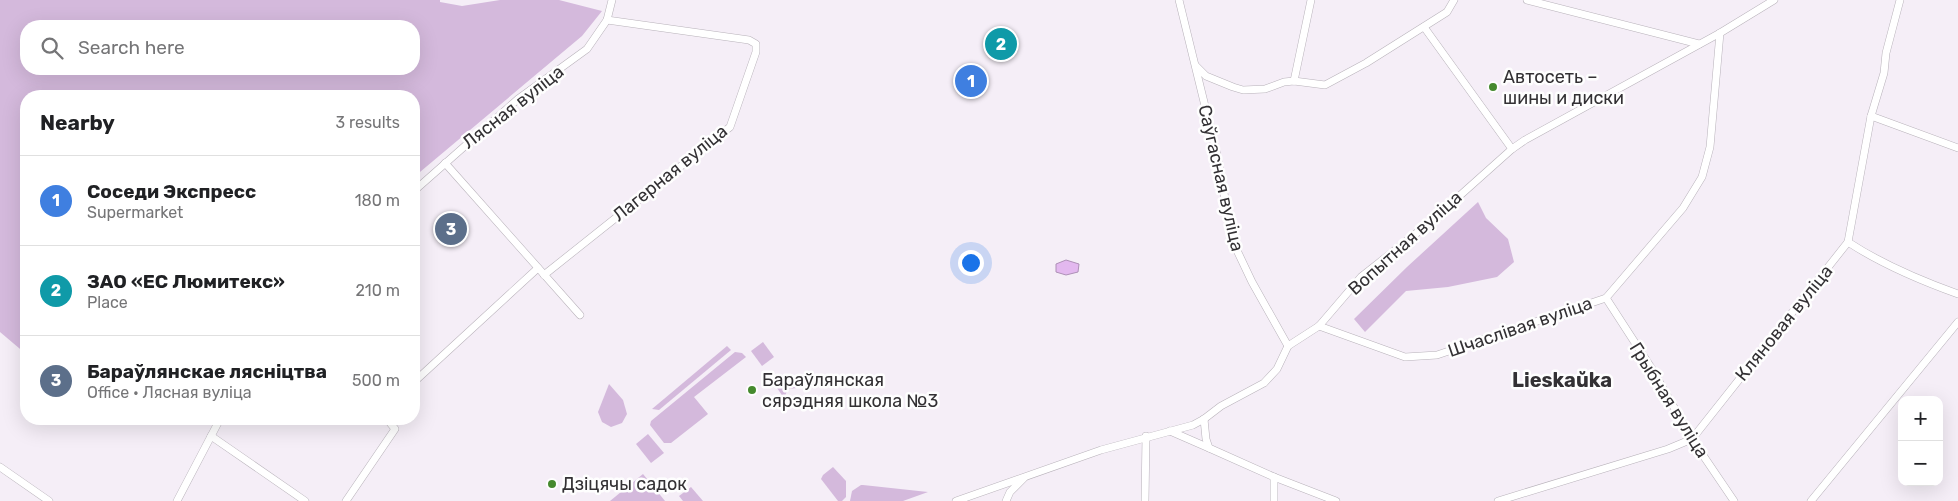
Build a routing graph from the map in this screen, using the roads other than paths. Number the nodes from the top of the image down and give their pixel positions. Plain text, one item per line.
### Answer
1 (612, 0) edge
2 (1179, 0) edge
3 (1310, 0) edge
4 (1454, 0) edge
5 (1528, 0) edge
6 (1774, 0) edge
7 (1900, 0) edge
8 (607, 20) junction
9 (1424, 27) junction
10 (1720, 33) junction
11 (1699, 44) junction
12 (1196, 66) junction
13 (1294, 81) junction
14 (1871, 116) junction
15 (1958, 148) edge
16 (1512, 149) junction
17 (445, 163) junction
18 (420, 186) edge
19 (1848, 242) junction
20 (538, 268) junction
21 (544, 274) junction
22 (1958, 294) edge
23 (1606, 298) junction
24 (580, 315) dead end
25 (1958, 322) edge
26 (1319, 326) junction
27 (1288, 346) junction
28 (420, 376) edge
29 (1204, 420) junction
30 (217, 425) edge
31 (392, 425) edge
32 (1169, 431) junction
33 (211, 436) junction
34 (1146, 436) junction
35 (1692, 439) junction
36 (1209, 448) junction
37 (1, 471) edge
38 (1027, 475) junction
39 (1274, 477) junction
40 (49, 501) edge
41 (177, 501) edge
42 (304, 501) edge
43 (346, 501) edge
44 (956, 501) edge
45 (1006, 501) edge
46 (1145, 501) edge
47 (1274, 501) edge
48 (1336, 501) edge
49 (1498, 501) edge
50 (1734, 501) edge
51 (1811, 501) edge

1 - 8 street
2 - 12 street, Саўгасная вуліца
3 - 13 street
4 - 9 street
5 - 11 street
6 - 10 street, Вопытная вуліца
7 - 14 street, Кляновая вуліца
8 - 17 street, Лясная вуліца
8 - 21 street, Лагерная вуліца
9 - 13 street
9 - 16 street
10 - 11 street, Вопытная вуліца
10 - 23 street, Шчаслівая вуліца
11 - 16 street, Вопытная вуліца
12 - 13 street
12 - 27 street, Саўгасная вуліца
14 - 15 street
14 - 19 street, Кляновая вуліца
16 - 26 street, Вопытная вуліца
17 - 18 street, Лясная вуліца
17 - 20 street
19 - 22 street
19 - 35 street, Кляновая вуліца
20 - 21 street
20 - 28 street
21 - 24 street
23 - 26 street, Шчаслівая вуліца
23 - 35 street, Грыбная вуліца
25 - 51 street
26 - 27 street, Вопытная вуліца
27 - 29 street
29 - 32 street
29 - 36 street
30 - 33 street
31 - 43 street
32 - 34 street
32 - 36 street
33 - 41 street
33 - 42 street
34 - 38 street
34 - 46 street
35 - 49 street, Кляновая вуліца
35 - 50 street, Грыбная вуліца
36 - 39 street
37 - 40 street
38 - 44 street
38 - 45 street
39 - 47 street
39 - 48 street

